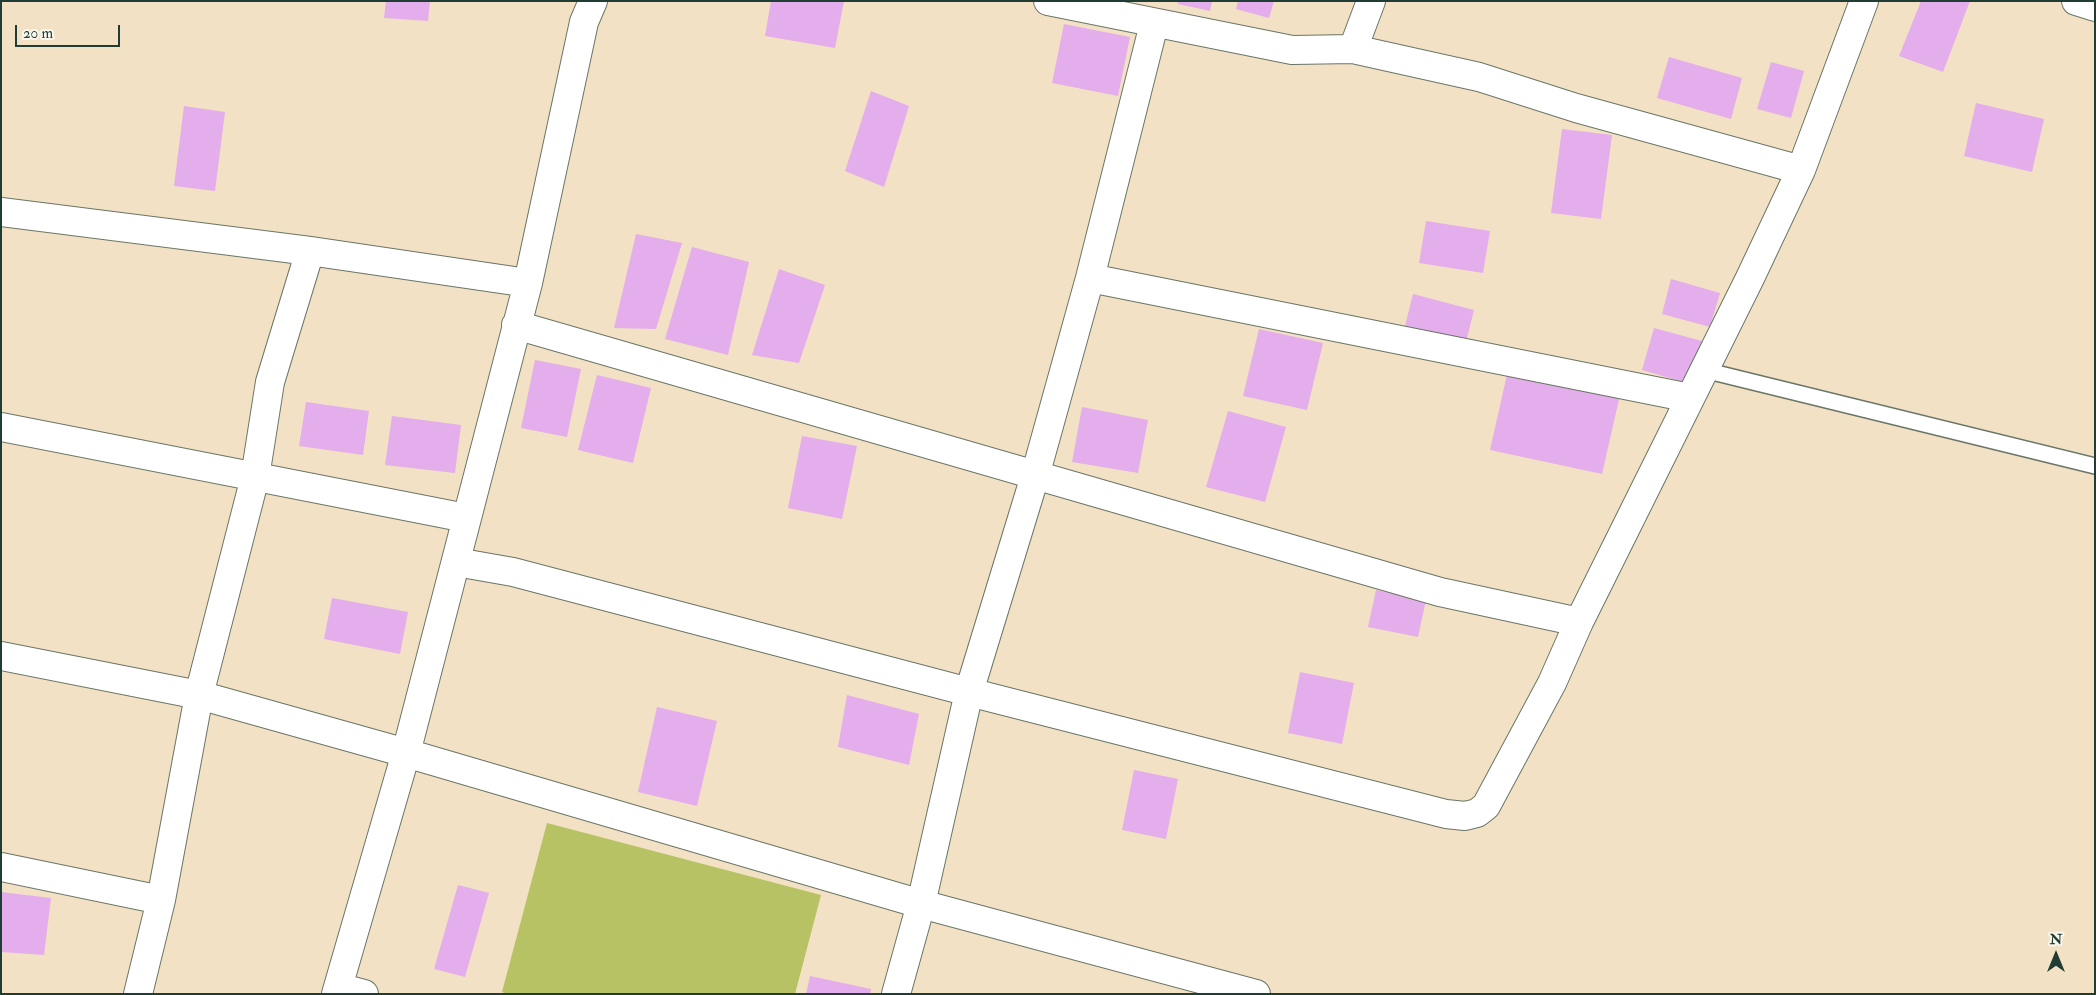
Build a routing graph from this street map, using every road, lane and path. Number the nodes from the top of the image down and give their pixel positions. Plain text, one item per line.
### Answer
1 (593, 1) edge
2 (1048, 1) edge
3 (1371, 1) edge
4 (1864, 1) edge
5 (2076, 1) edge
6 (2095, 7) edge
7 (1154, 24) junction
8 (1353, 49) junction
9 (1802, 170) junction
10 (1, 212) edge
11 (310, 251) junction
12 (1090, 278) junction
13 (528, 283) junction
14 (516, 325) junction
15 (1704, 370) junction
16 (1690, 398) junction
17 (1, 427) edge
18 (2095, 466) edge
19 (1035, 476) junction
20 (255, 477) junction
21 (466, 518) junction
22 (456, 562) junction
23 (1579, 622) junction
24 (1, 656) edge
25 (969, 692) junction
26 (199, 695) junction
27 (406, 753) junction
28 (1, 867) edge
29 (161, 900) junction
30 (921, 904) junction
31 (337, 991) edge
32 (138, 994) edge
33 (364, 994) edge
34 (896, 994) edge
35 (1256, 994) edge

1 - 13 street
2 - 7 street
3 - 8 street
4 - 9 street
5 - 6 street
7 - 8 street
7 - 12 street
8 - 9 street
9 - 15 street
10 - 11 street
11 - 13 street
11 - 20 street
12 - 16 street
12 - 19 street
13 - 14 street
14 - 19 street
14 - 21 street
15 - 16 street
15 - 18 lane
16 - 23 street
17 - 20 street
19 - 23 street
19 - 25 street
20 - 21 street
20 - 26 street
21 - 22 street
22 - 25 street
22 - 27 street
23 - 25 street
24 - 26 street
25 - 30 street
26 - 27 street
26 - 29 street
27 - 30 street
27 - 31 street
28 - 29 street
29 - 32 street
30 - 34 street
30 - 35 street
31 - 33 street

